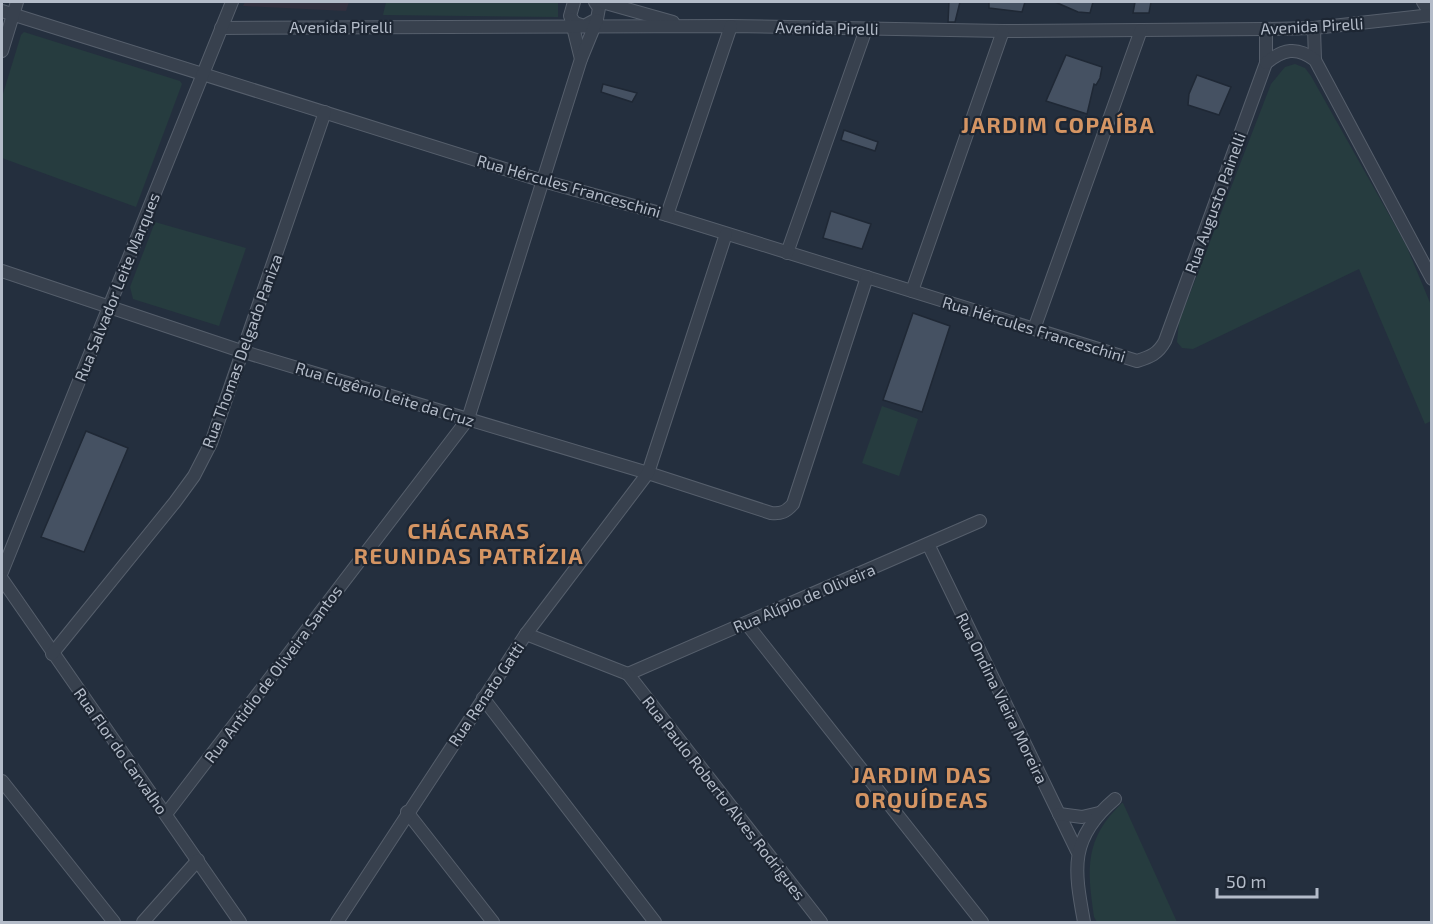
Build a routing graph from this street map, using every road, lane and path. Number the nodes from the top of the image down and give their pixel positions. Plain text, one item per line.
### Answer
1 (17, 2) edge
2 (232, 2) edge
3 (595, 2) edge
4 (603, 2) edge
5 (1423, 2) edge
6 (7, 13) edge
7 (1431, 15) edge
8 (579, 16) edge
9 (731, 26) junction
10 (688, 27) junction
11 (221, 28) junction
12 (1314, 28) junction
13 (866, 29) junction
14 (1266, 29) junction
15 (1142, 30) junction
16 (1003, 31) junction
17 (2, 51) edge
18 (581, 59) junction
19 (1315, 60) junction
20 (1266, 63) junction
21 (201, 75) junction
22 (325, 112) junction
23 (543, 180) junction
24 (667, 215) junction
25 (726, 234) junction
26 (787, 253) junction
27 (2, 271) edge
28 (867, 277) junction
29 (1431, 279) edge
30 (912, 291) junction
31 (111, 306) junction
32 (1034, 329) junction
33 (244, 352) junction
34 (1137, 361) joint
35 (468, 419) junction
36 (648, 473) junction
37 (980, 521) dead end
38 (928, 544) junction
39 (2, 572) edge
40 (2, 579) edge
41 (746, 623) junction
42 (526, 634) junction
43 (52, 654) junction
44 (628, 674) junction
45 (483, 698) junction
46 (2, 781) edge
47 (1115, 799) dead end
48 (407, 812) junction
49 (1099, 813) junction
50 (166, 814) junction
51 (1059, 814) junction
52 (1077, 851) junction
53 (198, 860) junction
54 (114, 922) edge
55 (143, 922) edge
56 (240, 922) edge
57 (337, 922) edge
58 (493, 922) edge
59 (655, 922) edge
60 (821, 922) edge
61 (982, 922) edge
62 (1084, 922) edge

1 - 6 street
2 - 11 street, Rua Salvador Leite Marques
3 - 8 street
4 - 10 street
5 - 7 street
6 - 17 street
6 - 21 street, Rua Hércules Franceschini
7 - 12 street, Avenida Pirelli
8 - 10 street, Avenida Pirelli
8 - 11 street, Avenida Pirelli
8 - 18 street
8 - 18 street, Rua Antidio de Oliveira Santos
9 - 10 street, Avenida Pirelli
9 - 13 street, Avenida Pirelli
9 - 24 street
11 - 21 street, Rua Salvador Leite Marques
12 - 14 street, Avenida Pirelli
12 - 19 street
13 - 16 street, Avenida Pirelli
13 - 26 street
14 - 15 street, Avenida Pirelli
14 - 20 street, Rua Augusto Painelli
15 - 16 street, Avenida Pirelli
15 - 32 street
16 - 30 street
18 - 23 street, Rua Antidio de Oliveira Santos
19 - 20 street
19 - 29 street
20 - 34 street, Rua Augusto Painelli
21 - 22 street, Rua Hércules Franceschini
21 - 31 street, Rua Salvador Leite Marques
22 - 23 street, Rua Hércules Franceschini
22 - 33 street, Rua Thomas Delgado Paniza
23 - 24 street, Rua Hércules Franceschini
23 - 35 street, Rua Antidio de Oliveira Santos
24 - 25 street, Rua Hércules Franceschini
25 - 26 street, Rua Hércules Franceschini
25 - 36 street, Rua Renato Gatti
26 - 28 street, Rua Hércules Franceschini
27 - 31 street, Rua Eugênio Leite da Cruz
28 - 30 street, Rua Hércules Franceschini
28 - 36 street, Rua Eugênio Leite da Cruz
30 - 32 street, Rua Hércules Franceschini
31 - 33 street, Rua Eugênio Leite da Cruz
31 - 39 street, Rua Salvador Leite Marques
32 - 34 street, Rua Hércules Franceschini
33 - 35 street, Rua Eugênio Leite da Cruz
33 - 43 street, Rua Thomas Delgado Paniza
35 - 36 street, Rua Eugênio Leite da Cruz
35 - 50 street, Rua Antidio de Oliveira Santos
36 - 42 street, Rua Renato Gatti
37 - 38 street, Rua Alípio de Oliveira
38 - 41 street, Rua Alípio de Oliveira
38 - 51 street, Rua Ondina Vieira Moreira
40 - 43 street, Rua Flor do Carvalho
41 - 44 street, Rua Alípio de Oliveira
41 - 61 street
42 - 44 street
42 - 45 street, Rua Renato Gatti
43 - 50 street, Rua Flor do Carvalho
44 - 60 street, Rua Paulo Roberto Alves Rodrigues
45 - 48 street, Rua Renato Gatti
45 - 59 street
46 - 54 street
47 - 49 street
48 - 57 street, Rua Renato Gatti
48 - 58 street
49 - 51 street
49 - 52 street
50 - 53 street, Rua Flor do Carvalho
51 - 52 street, Rua Ondina Vieira Moreira
52 - 62 street
53 - 55 street
53 - 56 street, Rua Flor do Carvalho

